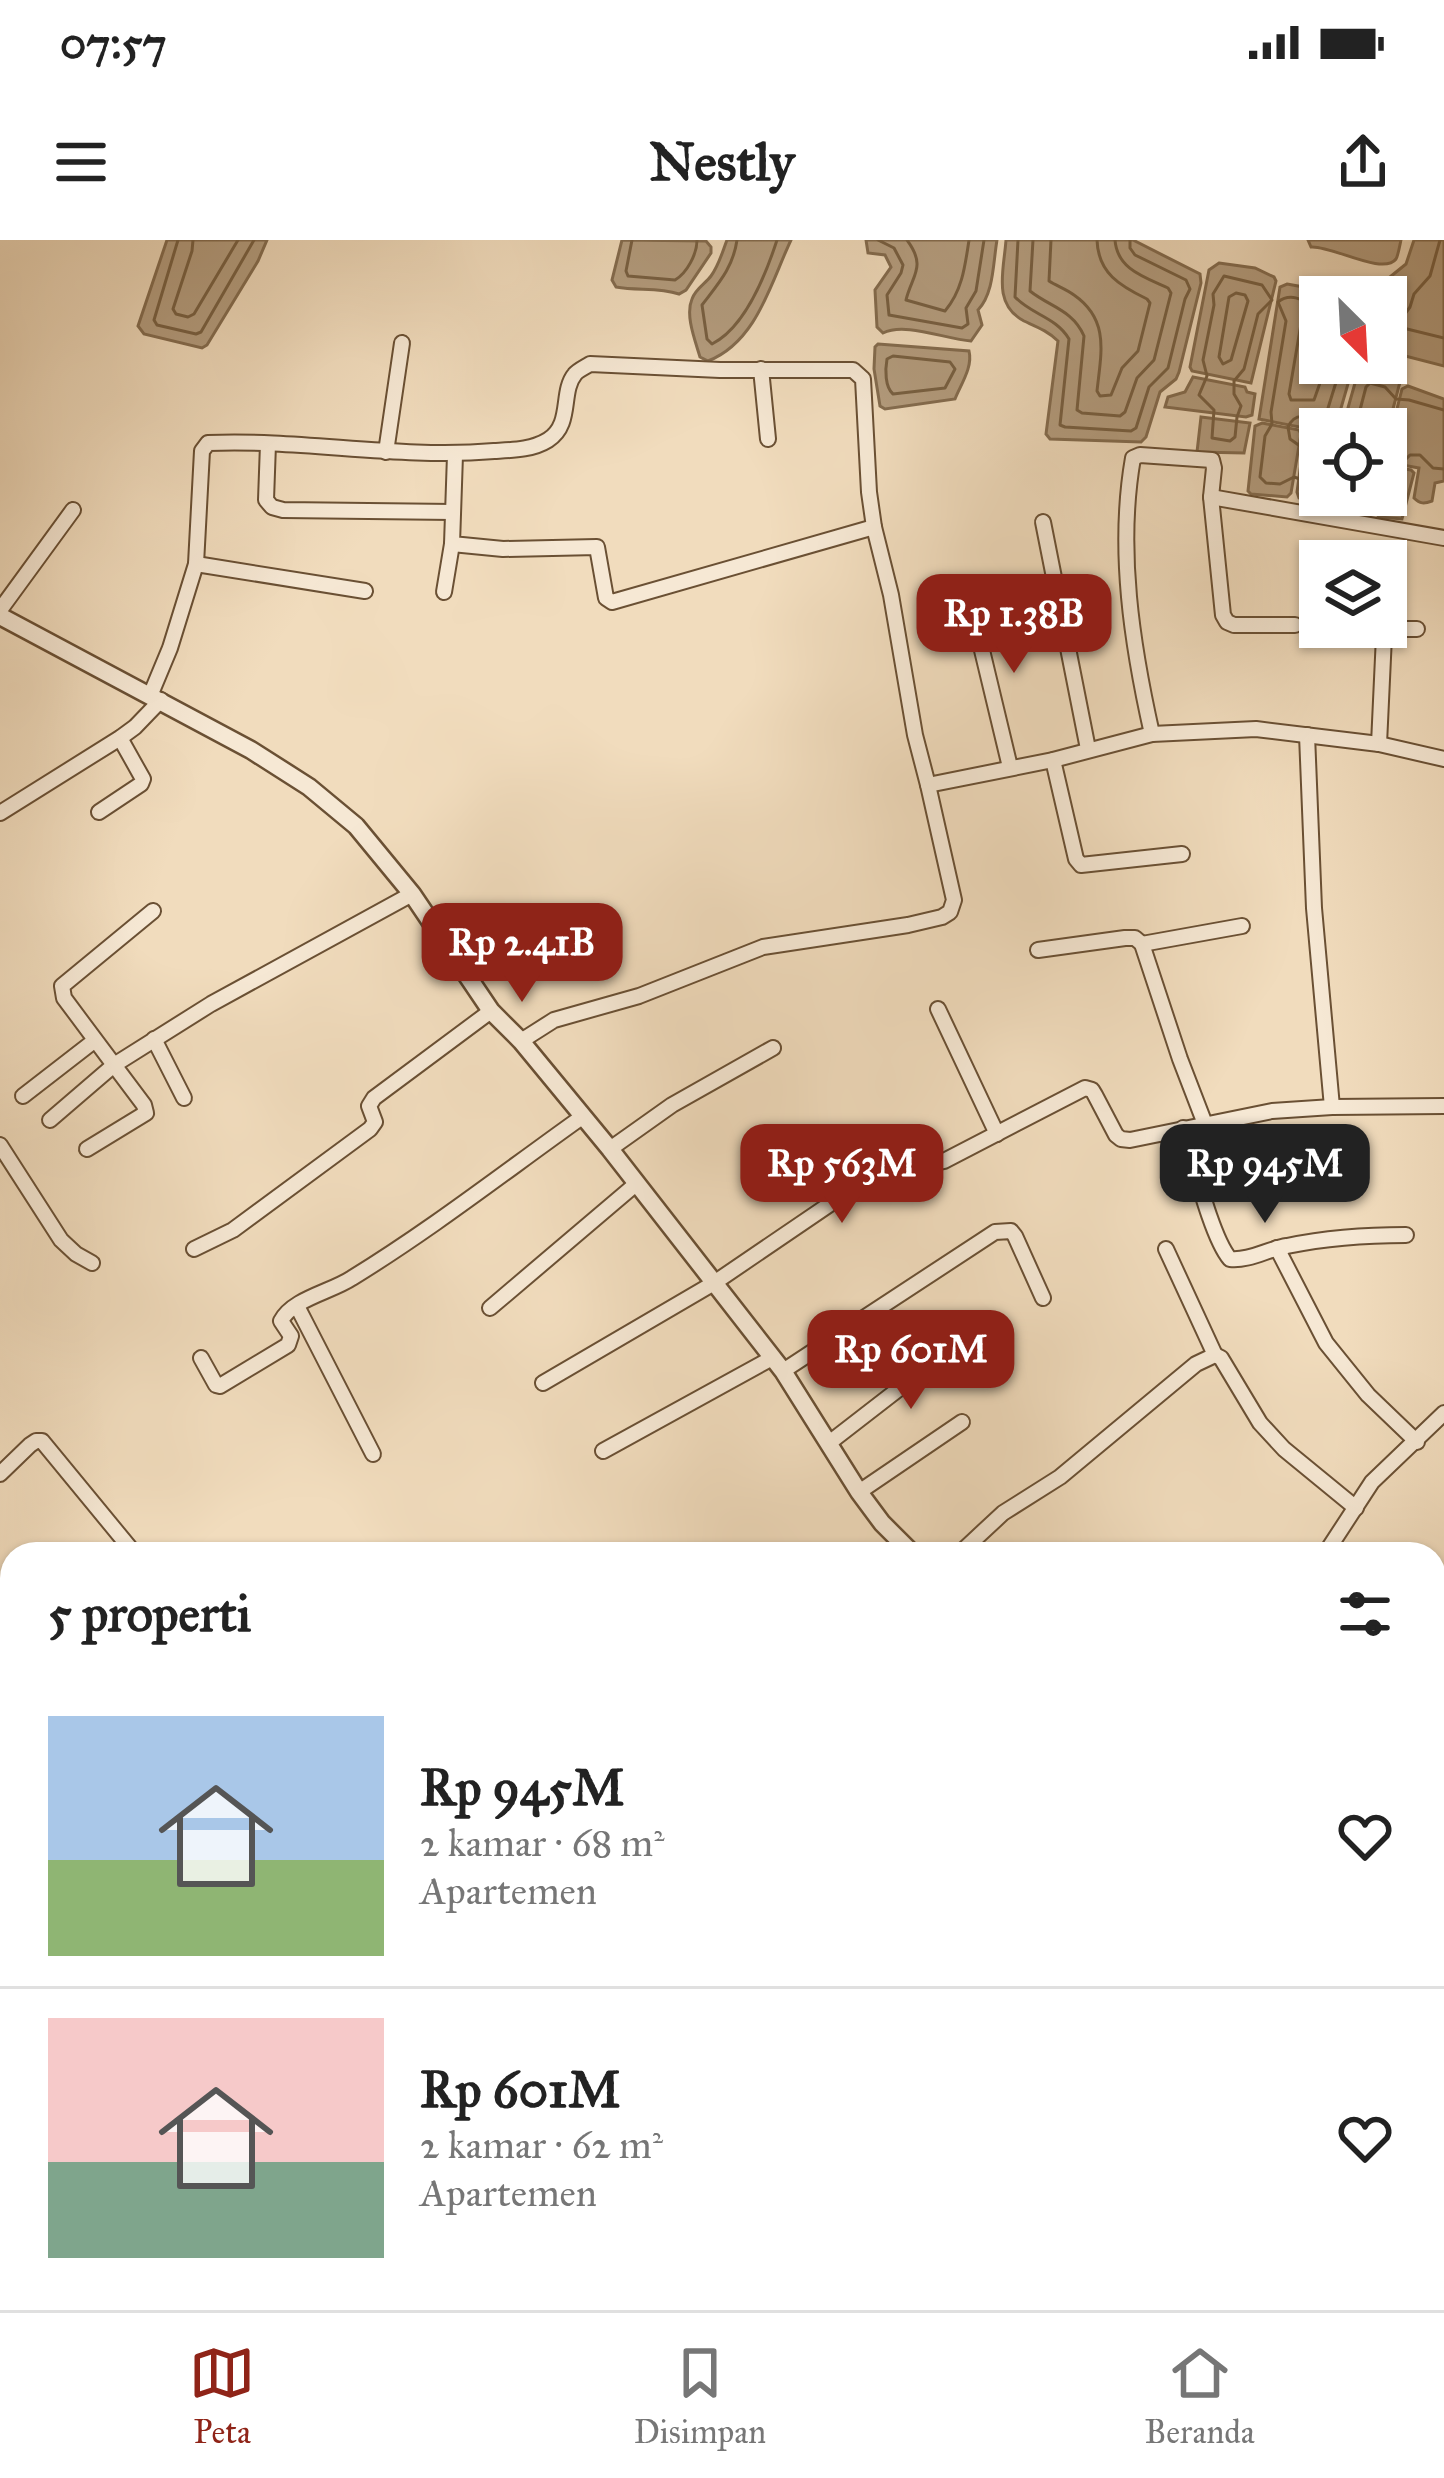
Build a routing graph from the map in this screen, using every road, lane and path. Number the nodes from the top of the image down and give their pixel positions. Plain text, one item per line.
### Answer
1 (402, 343) dead end
2 (761, 369) junction
3 (769, 439) dead end
4 (268, 444) junction
5 (386, 452) junction
6 (455, 455) junction
7 (1211, 497) junction
8 (73, 510) dead end
9 (453, 512) junction
10 (1043, 521) dead end
11 (874, 527) junction
12 (1444, 538) edge
13 (452, 544) junction
14 (196, 564) junction
15 (365, 591) dead end
16 (444, 592) dead end
17 (969, 596) dead end
18 (0, 613) edge
19 (1295, 625) dead end
20 (1417, 629) dead end
21 (155, 698) junction
22 (1152, 734) junction
23 (1306, 735) junction
24 (120, 738) junction
25 (1379, 744) junction
26 (1088, 749) junction
27 (1444, 759) edge
28 (1053, 760) junction
29 (1010, 767) junction
30 (928, 785) junction
31 (99, 812) dead end
32 (0, 813) edge
33 (1182, 854) dead end
34 (412, 894) junction
35 (153, 910) dead end
36 (1242, 926) dead end
37 (1142, 944) junction
38 (1038, 950) dead end
39 (938, 1009) dead end
40 (491, 1011) junction
41 (154, 1039) junction
42 (94, 1041) junction
43 (520, 1041) junction
44 (773, 1048) dead end
45 (114, 1065) junction
46 (23, 1096) dead end
47 (184, 1098) dead end
48 (1444, 1106) edge
49 (1332, 1107) junction
50 (582, 1117) junction
51 (50, 1120) dead end
52 (1205, 1124) junction
53 (1183, 1128) junction
54 (997, 1134) junction
55 (0, 1145) edge
56 (87, 1149) dead end
57 (610, 1149) junction
58 (637, 1184) junction
59 (1406, 1235) dead end
60 (1276, 1248) junction
61 (194, 1249) dead end
62 (1166, 1249) dead end
63 (92, 1263) dead end
64 (713, 1283) junction
65 (1043, 1298) dead end
66 (297, 1306) junction
67 (490, 1308) dead end
68 (962, 1340) dead end
69 (1215, 1354) junction
70 (201, 1358) dead end
71 (778, 1365) junction
72 (543, 1383) dead end
73 (1444, 1413) edge
74 (962, 1422) dead end
75 (1417, 1442) junction
76 (829, 1443) junction
77 (603, 1451) dead end
78 (373, 1454) dead end
79 (0, 1474) edge
80 (860, 1492) junction
81 (1356, 1508) junction
82 (125, 1542) edge
83 (901, 1542) edge
84 (972, 1542) edge
85 (1333, 1542) edge

1 - 5 street
2 - 3 street
2 - 6 street
2 - 11 street
4 - 5 street
4 - 9 street
4 - 14 street
5 - 6 street
6 - 9 street
7 - 12 street
7 - 19 street
7 - 22 street
8 - 18 street
9 - 13 street
10 - 26 street
11 - 13 street
11 - 30 street
13 - 16 street
14 - 15 street
14 - 21 street
17 - 29 street
18 - 21 street
20 - 25 street
21 - 24 street
21 - 34 street
22 - 23 street
22 - 26 street
23 - 25 street
23 - 49 street
24 - 31 street
24 - 32 street
25 - 27 street
26 - 28 street
28 - 29 street
28 - 33 street
29 - 30 street
30 - 43 street
34 - 40 street
34 - 41 street
35 - 42 street
36 - 37 street
37 - 38 street
37 - 52 street
39 - 54 street
40 - 43 street
40 - 61 street
41 - 45 street
41 - 47 street
42 - 45 street
42 - 46 street
43 - 50 street
44 - 57 street
45 - 51 street
45 - 56 street
48 - 49 street
49 - 52 street
50 - 57 street
50 - 66 street
52 - 53 street
53 - 54 street
53 - 60 street
54 - 64 street
55 - 63 street
57 - 58 street
58 - 64 street
58 - 67 street
59 - 60 street
60 - 75 street
62 - 69 street
64 - 71 street
64 - 72 street
65 - 71 street
66 - 70 street
66 - 78 street
68 - 76 street
69 - 81 street
69 - 84 street
71 - 76 street
71 - 77 street
73 - 75 street
74 - 80 street
75 - 81 street
76 - 80 street
79 - 82 street
80 - 83 street
81 - 85 street

